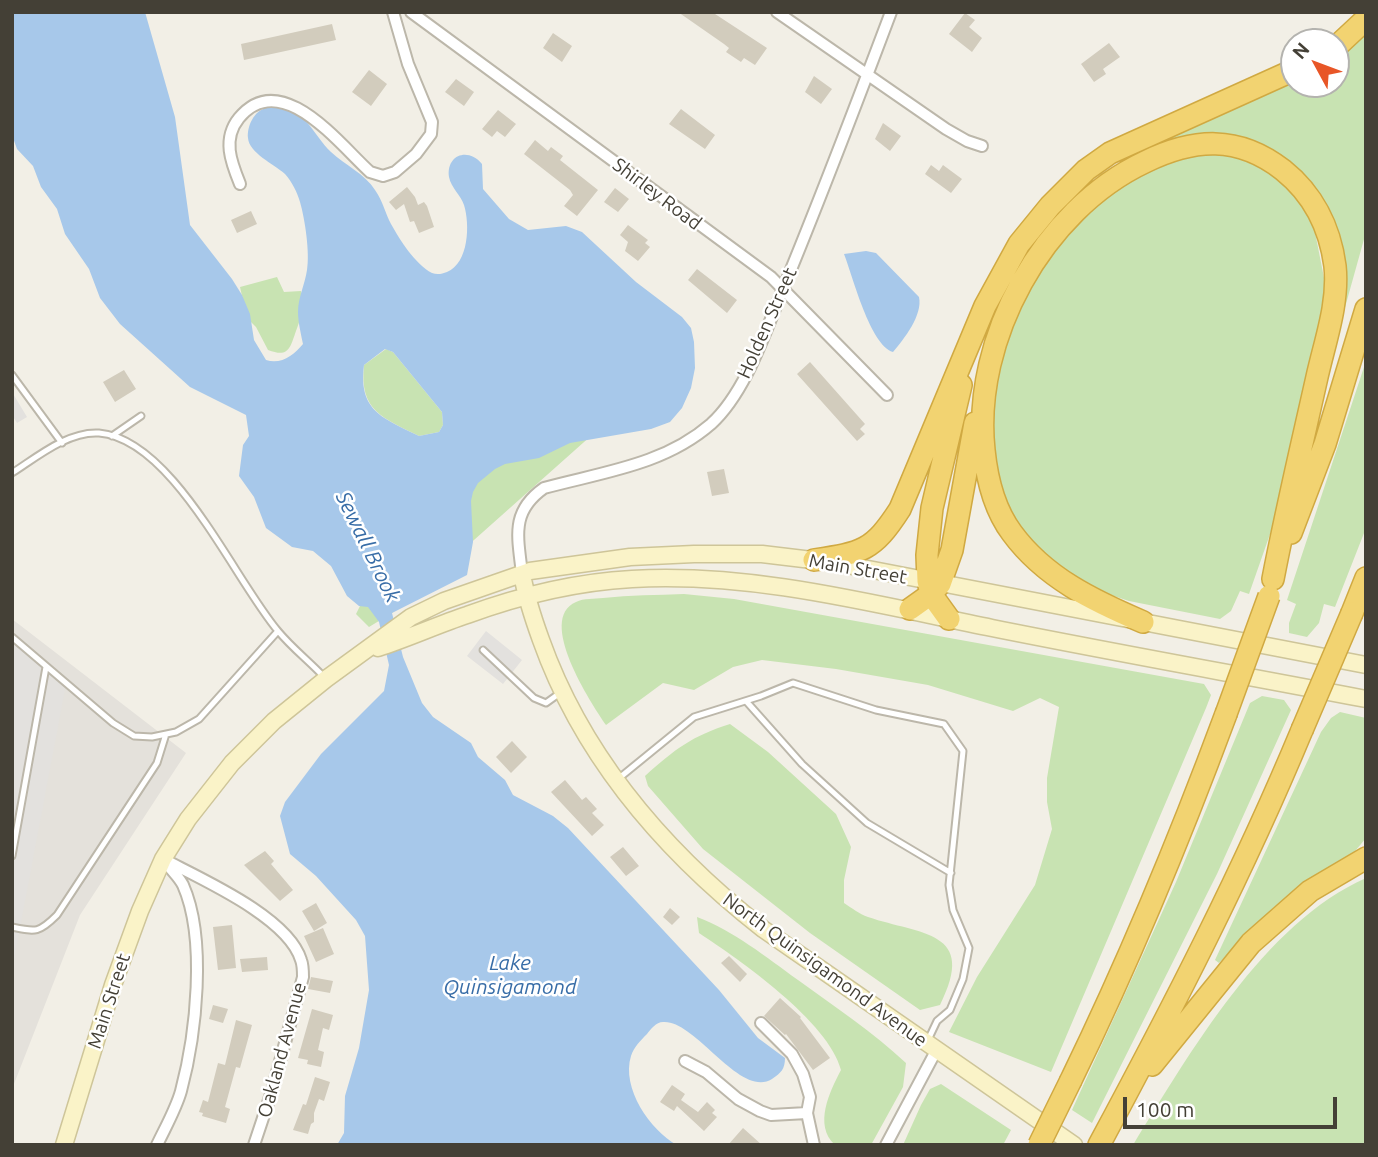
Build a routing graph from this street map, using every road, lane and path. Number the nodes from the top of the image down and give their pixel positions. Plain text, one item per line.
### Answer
1 (393, 12) edge
2 (411, 12) edge
3 (777, 12) edge
4 (891, 12) edge
5 (1366, 19) edge
6 (1350, 34) edge
7 (866, 74) junction
8 (1280, 76) edge
9 (982, 146) dead end
10 (240, 184) dead end
11 (783, 289) junction
12 (1366, 309) edge
13 (976, 329) junction
14 (12, 374) edge
15 (986, 376) junction
16 (887, 395) dead end
17 (141, 415) dead end
18 (112, 436) junction
19 (62, 443) junction
20 (12, 473) edge
21 (814, 560) junction
22 (523, 574) junction
23 (1366, 578) edge
24 (933, 586) junction
25 (1271, 587) junction
26 (526, 597) junction
27 (910, 609) junction
28 (948, 619) junction
29 (1143, 622) junction
30 (278, 631) junction
31 (13, 641) edge
32 (483, 650) dead end
33 (364, 652) junction
34 (1366, 665) edge
35 (46, 667) junction
36 (326, 679) junction
37 (562, 691) junction
38 (1366, 699) edge
39 (746, 701) junction
40 (166, 734) junction
41 (616, 780) junction
42 (12, 856) edge
43 (1366, 858) edge
44 (163, 859) junction
45 (951, 873) junction
46 (12, 927) edge
47 (761, 1023) dead end
48 (931, 1047) junction
49 (685, 1061) dead end
50 (1124, 1098) junction
51 (807, 1114) junction
52 (158, 1144) edge
53 (64, 1145) edge
54 (254, 1145) edge
55 (814, 1145) edge
56 (886, 1145) edge
57 (1039, 1145) edge
58 (1074, 1145) edge
59 (1099, 1145) edge

1 - 10 street
2 - 11 street, Shirley Road
3 - 7 street
4 - 7 street, Holden Street
5 - 6 highway
7 - 9 street
7 - 11 street, Holden Street
8 - 13 highway
11 - 16 street, Shirley Road
11 - 22 street, Holden Street
12 - 25 highway
13 - 21 highway
13 - 24 highway
14 - 19 lane
15 - 24 highway
15 - 25 highway
15 - 29 highway
17 - 18 lane
18 - 19 lane
18 - 30 lane
19 - 20 lane
21 - 22 main road, Main Street
21 - 24 main road, Main Street
22 - 26 main road, North Quinsigamond Avenue
22 - 33 main road, Main Street
23 - 50 highway, bridge
24 - 27 highway
24 - 28 highway
24 - 29 main road, Main Street
25 - 57 highway, bridge
26 - 27 main road, Main Street
26 - 33 main road, Main Street
26 - 37 main road, North Quinsigamond Avenue
27 - 28 main road, Main Street
28 - 38 main road, Main Street
29 - 34 main road, Main Street
30 - 36 lane
30 - 40 lane
31 - 35 lane
32 - 37 lane
33 - 36 main road, Main Street
35 - 40 lane
35 - 42 lane
36 - 44 main road, Main Street
37 - 41 main road, North Quinsigamond Avenue
39 - 41 lane
39 - 45 lane
39 - 45 lane
40 - 46 lane
41 - 48 main road, North Quinsigamond Avenue
43 - 50 highway
44 - 52 street
44 - 53 main road, Main Street
44 - 54 street, Oakland Avenue
45 - 48 lane
47 - 51 street
48 - 56 street
48 - 58 main road, North Quinsigamond Avenue
49 - 51 street
50 - 59 highway
51 - 55 street

